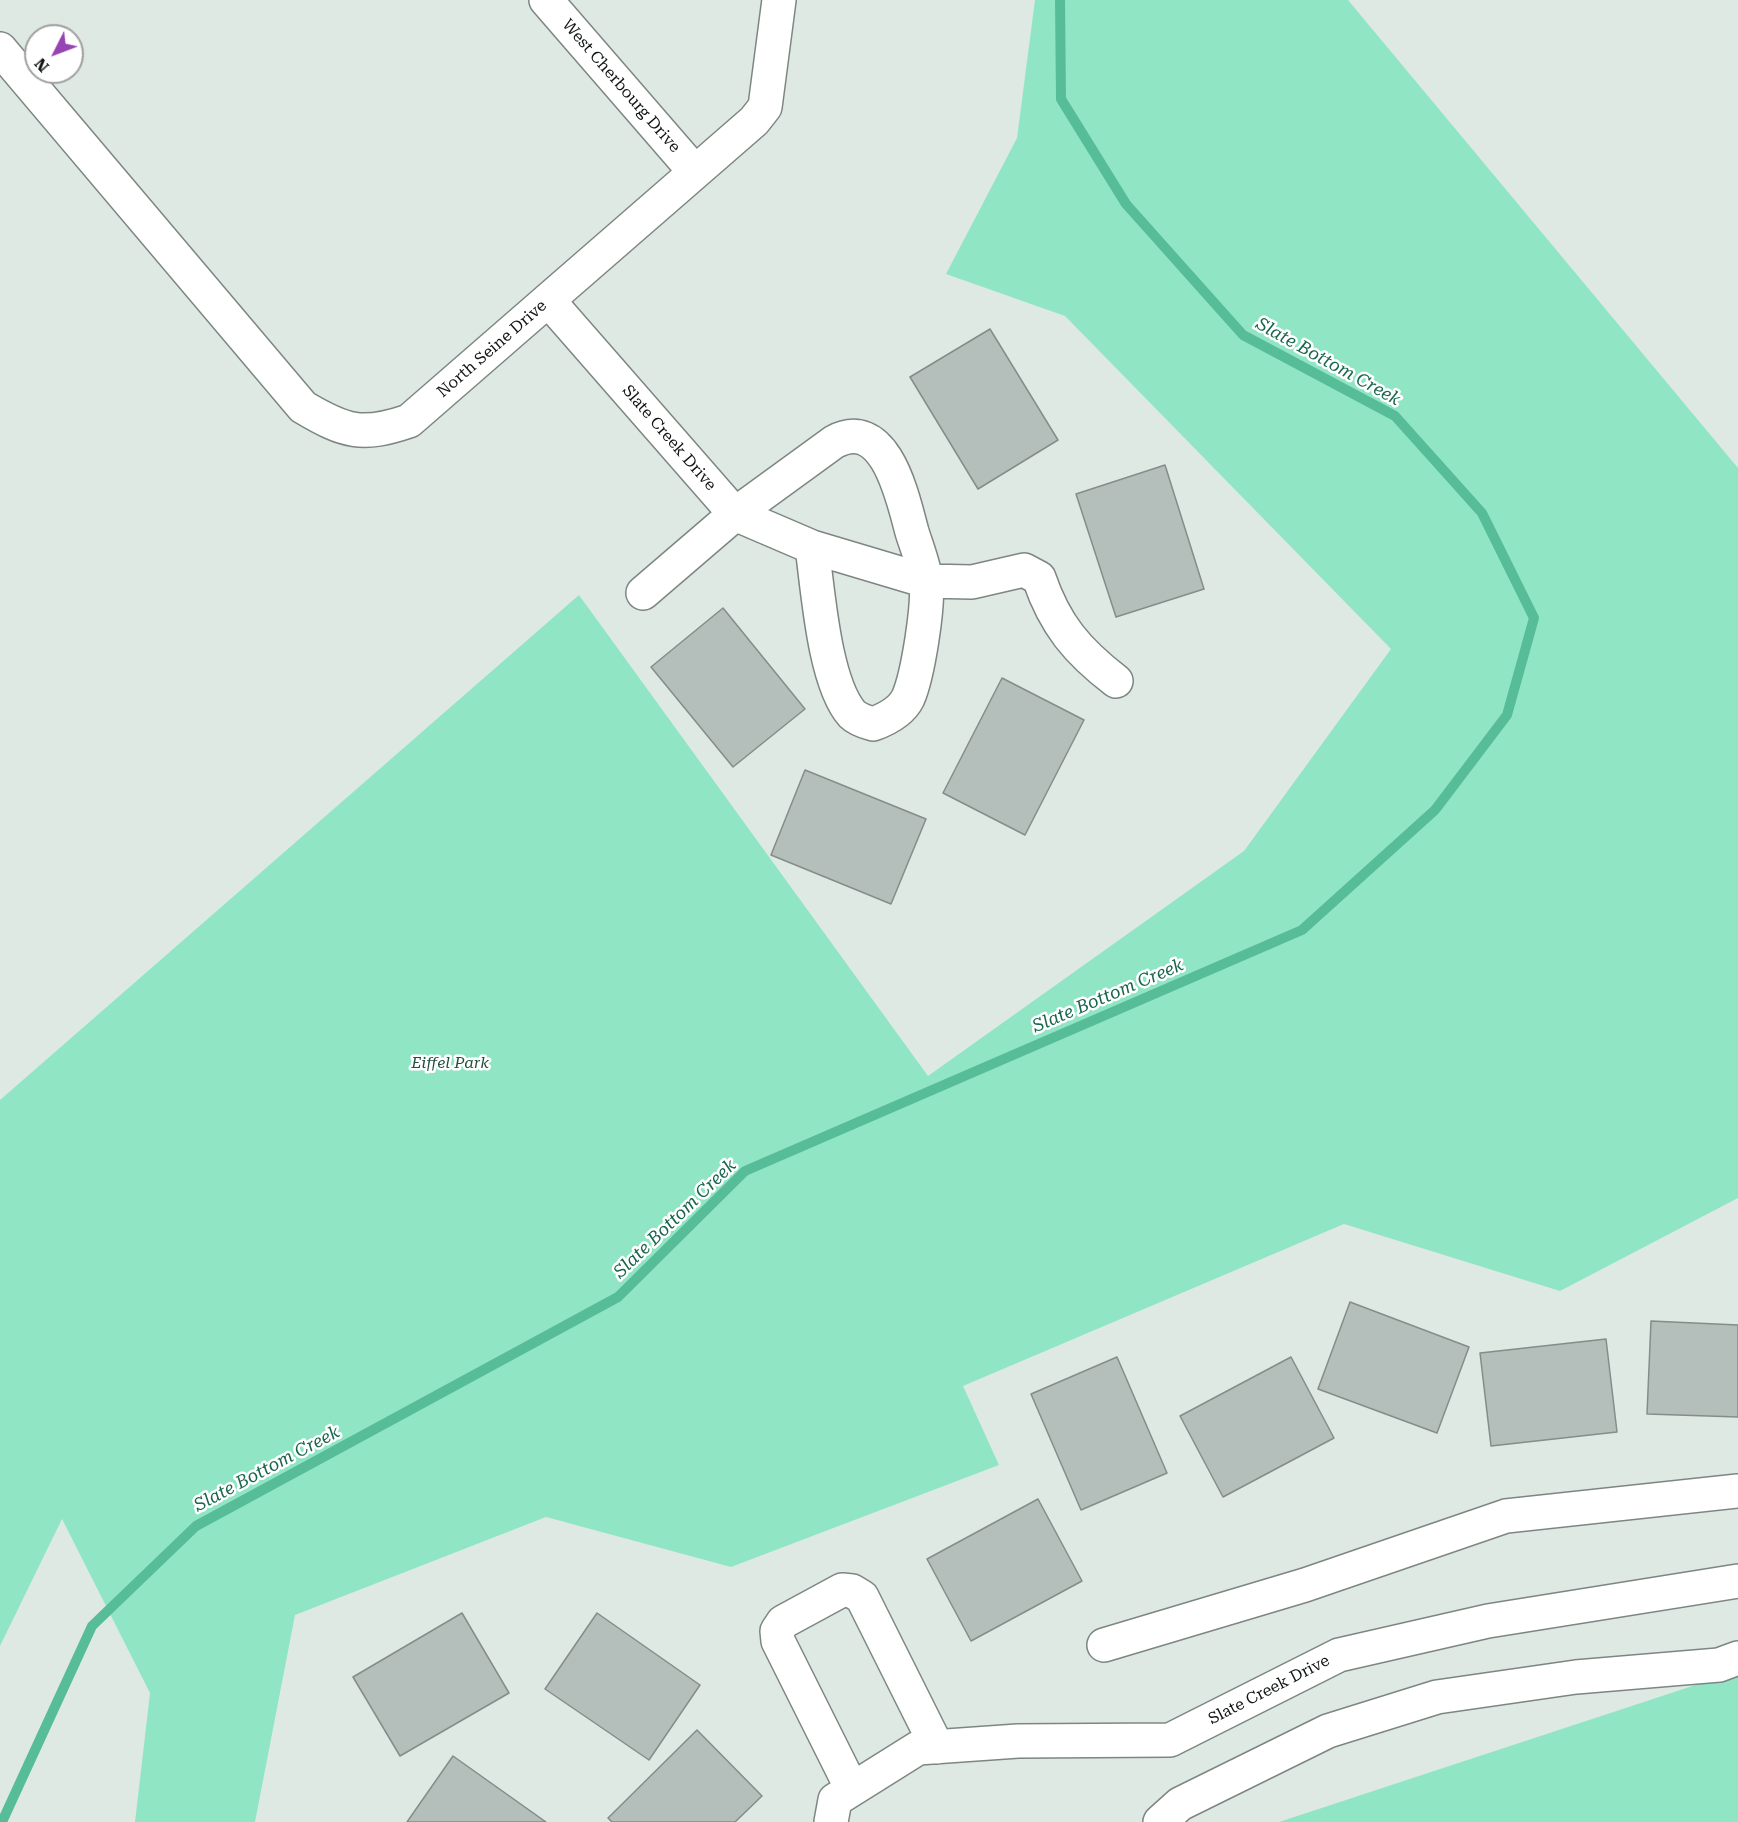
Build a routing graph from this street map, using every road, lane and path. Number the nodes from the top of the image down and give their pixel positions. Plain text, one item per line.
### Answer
1 (546, 0) edge
2 (779, 0) edge
3 (0, 49) edge
4 (695, 172) junction
5 (548, 300) junction
6 (735, 514) junction
7 (812, 547) junction
8 (926, 581) junction
9 (643, 593) dead end
10 (1116, 681) dead end
11 (1738, 1491) edge
12 (1738, 1581) edge
13 (1104, 1646) dead end
14 (1738, 1658) edge
15 (937, 1747) junction
16 (852, 1790) junction
17 (831, 1822) edge
18 (1160, 1822) edge

1 - 4 street, West Cherbourg Drive
2 - 4 street, North Seine Drive
3 - 5 street, North Seine Drive
4 - 5 street, North Seine Drive
5 - 6 street, Slate Creek Drive
6 - 7 street, Slate Creek Drive
6 - 8 street
6 - 9 street
7 - 8 street, Slate Creek Drive
7 - 8 street
8 - 10 street, Slate Creek Drive
11 - 13 street
12 - 15 street, Slate Creek Drive
14 - 18 street
15 - 16 street, Slate Creek Drive
15 - 16 street
16 - 17 street, Slate Creek Drive

